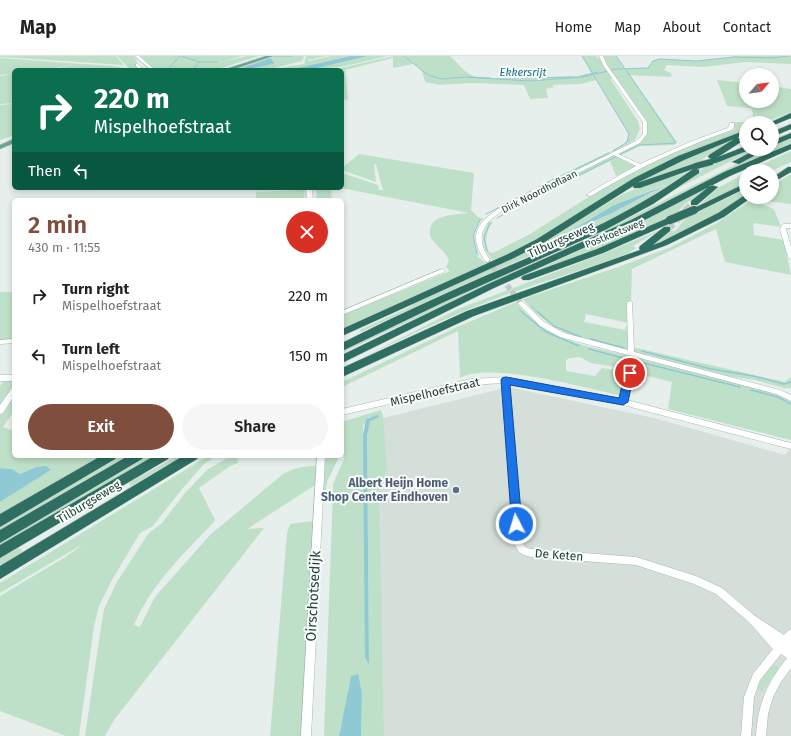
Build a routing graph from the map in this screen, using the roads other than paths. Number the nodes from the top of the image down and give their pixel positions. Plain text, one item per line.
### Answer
1 (137, 56) edge
2 (271, 56) edge
3 (597, 56) edge
4 (601, 56) edge
5 (145, 63) junction
6 (604, 64) junction
7 (140, 68) edge
8 (149, 68) edge
9 (232, 68) edge
10 (791, 115) edge
11 (779, 120) edge
12 (732, 124) dead end
13 (791, 126) edge
14 (779, 132) edge
15 (739, 134) edge
16 (791, 134) edge
17 (739, 140) edge
18 (779, 140) edge
19 (12, 142) edge
20 (791, 146) edge
21 (0, 147) edge
22 (739, 150) edge
23 (615, 154) junction
24 (748, 156) edge
25 (712, 159) junction
26 (759, 160) junction
27 (791, 164) edge
28 (639, 166) junction
29 (696, 168) junction
30 (791, 169) edge
31 (779, 170) edge
32 (779, 177) edge
33 (739, 188) edge
34 (589, 195) dead end
35 (739, 203) edge
36 (694, 206) junction
37 (593, 207) junction
38 (623, 219) junction
39 (669, 225) junction
40 (791, 226) edge
41 (791, 257) edge
42 (624, 259) junction
43 (487, 260) tunnel mouth
44 (442, 271) dead end
45 (465, 299) junction
46 (521, 303) tunnel mouth
47 (630, 303) dead end
48 (344, 312) edge
49 (344, 332) edge
50 (12, 341) edge
51 (0, 342) edge
52 (344, 346) edge
53 (631, 354) junction
54 (344, 358) edge
55 (630, 370) dead end
56 (344, 372) edge
57 (0, 378) edge
58 (12, 378) edge
59 (726, 378) junction
60 (506, 380) junction
61 (791, 392) edge
62 (12, 393) edge
63 (791, 398) edge
64 (623, 402) junction
65 (0, 411) edge
66 (344, 412) edge
67 (791, 446) edge
68 (108, 458) edge
69 (135, 458) edge
70 (161, 458) edge
71 (190, 458) edge
72 (321, 458) edge
73 (0, 521) edge
74 (0, 537) edge
75 (0, 552) edge
76 (0, 573) edge
77 (785, 641) edge
78 (791, 652) edge
79 (791, 655) edge
80 (791, 661) edge
81 (306, 736) edge
82 (746, 736) edge
83 (761, 736) edge

1 - 5 street
2 - 9 main road
3 - 6 street, Dirk Noordhoflaan
4 - 6 street, Dirk Noordhoflaan
5 - 7 street
5 - 8 street
6 - 23 street, Dirk Noordhoflaan
10 - 11 highway
12 - 28 street
13 - 14 highway
15 - 37 highway
16 - 18 highway
17 - 25 highway
19 - 21 main road
20 - 26 highway, Tilburgseweg
22 - 25 highway
23 - 28 street
23 - 43 street, Dirk Noordhoflaan
24 - 38 highway, Postkoetsweg
25 - 29 highway, bridge
26 - 36 highway
26 - 45 highway, Tilburgseweg
27 - 31 highway
28 - 34 street
29 - 37 highway
29 - 38 highway, Tilburgseweg
30 - 32 highway
33 - 36 highway, Postkoetsweg
35 - 42 highway
36 - 39 highway, Postkoetsweg, bridge
37 - 49 highway, Tilburgseweg
38 - 52 highway, Tilburgseweg
39 - 42 highway
39 - 45 highway, Postkoetsweg
40 - 41 street
42 - 56 highway
44 - 48 street
45 - 54 highway, Tilburgseweg
46 - 53 street
47 - 53 street
50 - 51 street
53 - 59 street
55 - 64 street
57 - 58 street
59 - 61 street
59 - 63 street
60 - 64 street, Mispelhoefstraat
60 - 66 street, Mispelhoefstraat
60 - 77 street, De Keten
62 - 65 street
64 - 67 street, Mispelhoefstraat
68 - 73 highway
69 - 74 highway, Tilburgseweg
70 - 75 highway, Tilburgseweg
71 - 76 highway, Tilburgseweg
72 - 81 street, Oirschotsedijk
77 - 78 street, De Keten
77 - 79 street, De Keten
77 - 82 street
80 - 83 street

